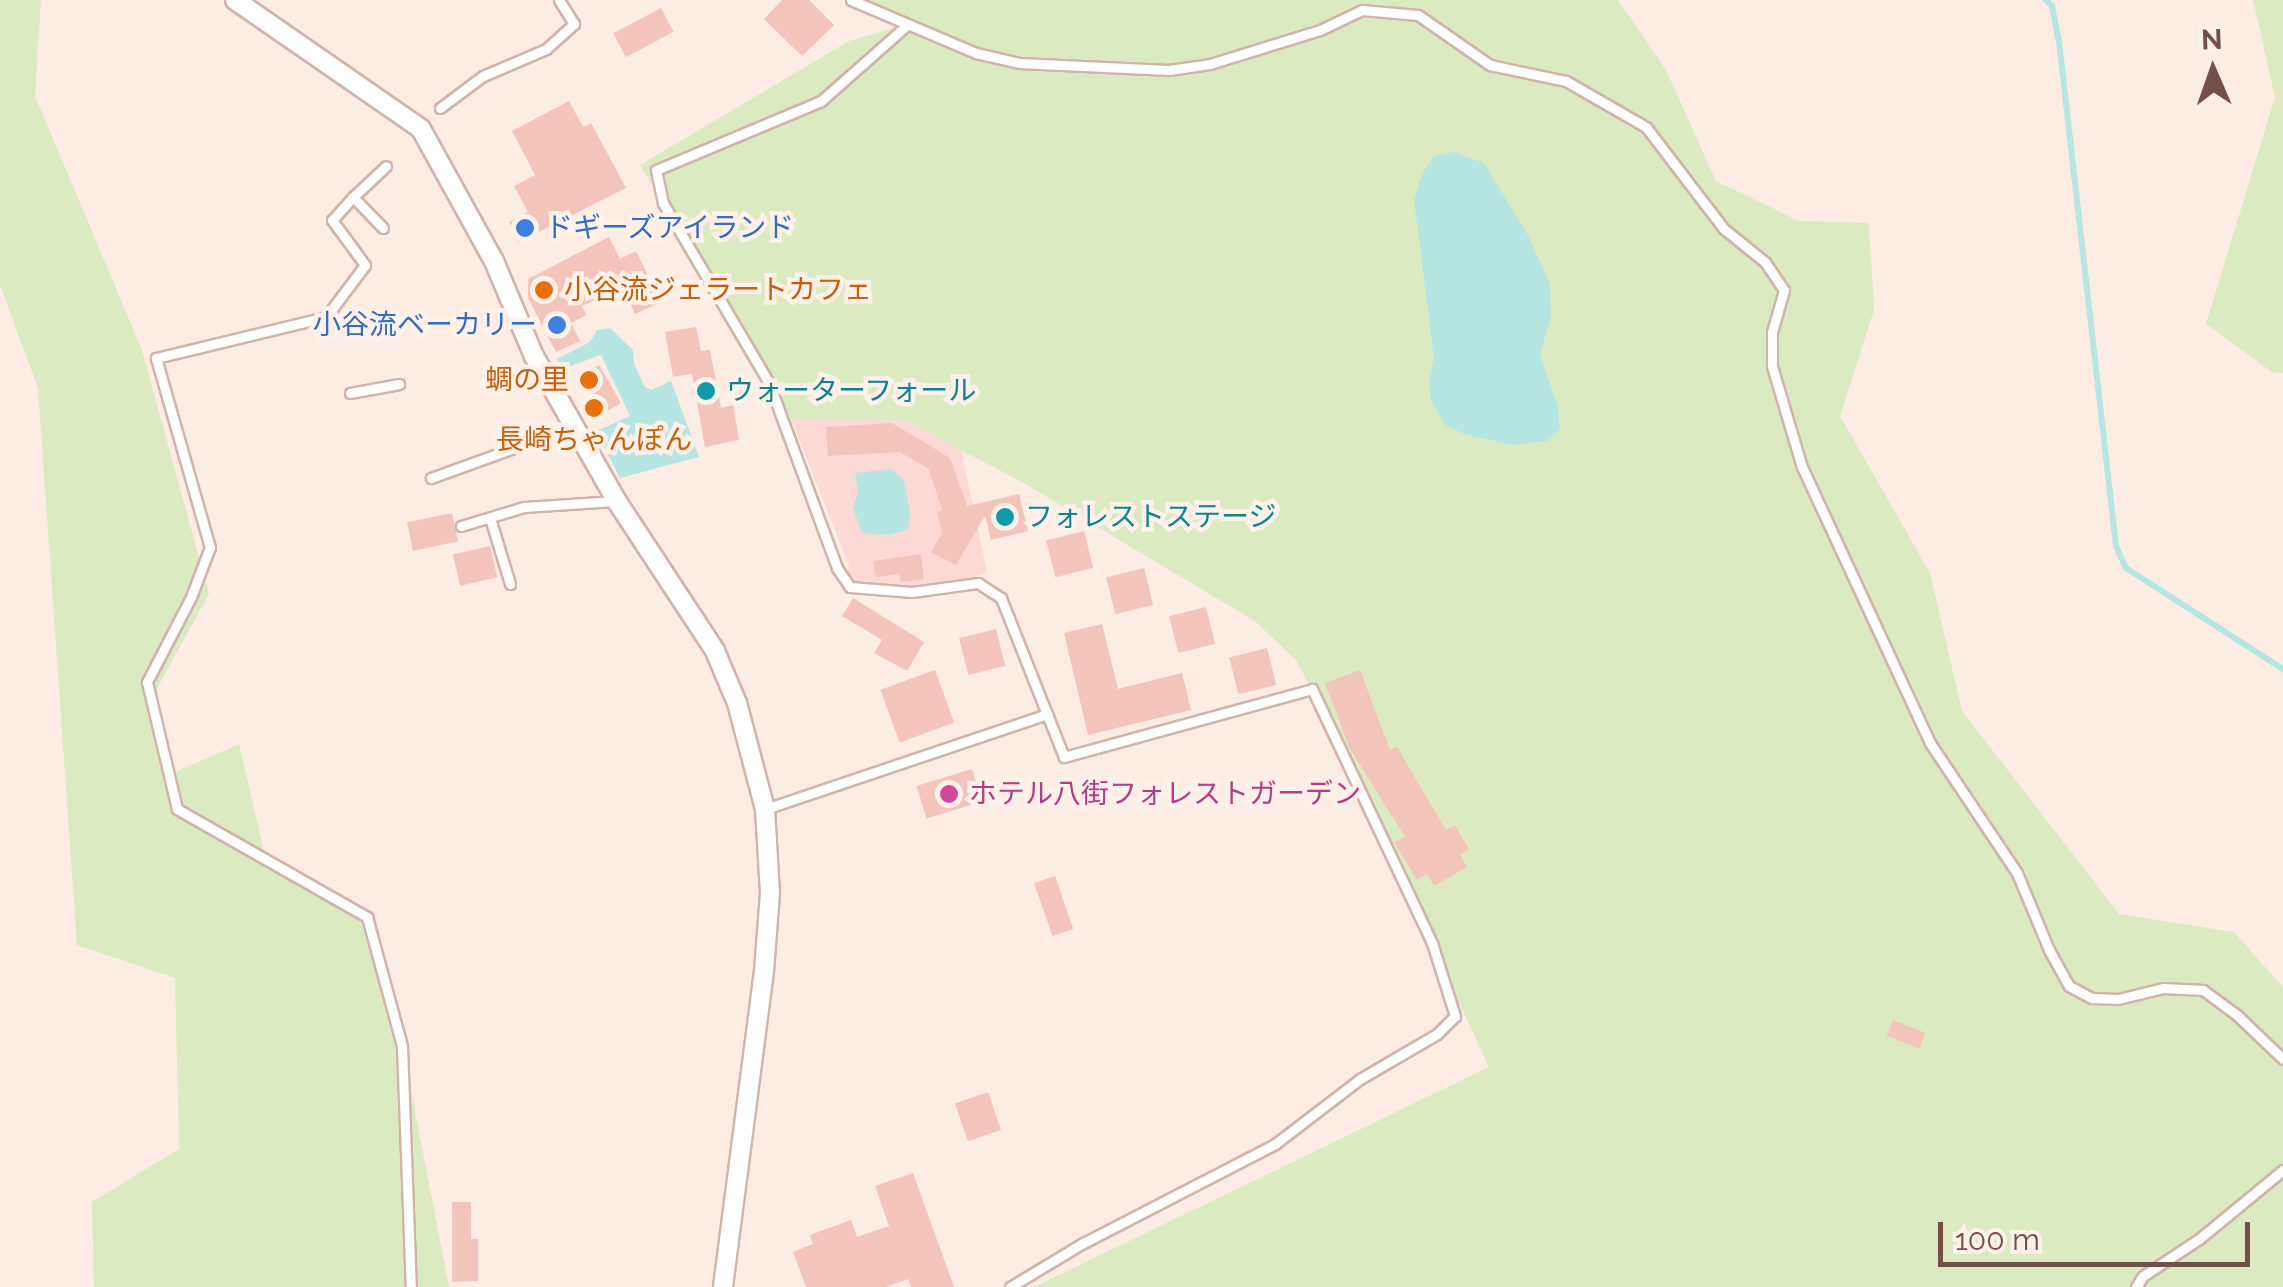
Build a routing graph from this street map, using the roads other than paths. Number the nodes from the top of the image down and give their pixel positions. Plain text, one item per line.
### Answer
1 (234, 0) edge
2 (559, 0) edge
3 (851, 0) edge
4 (906, 25) junction
5 (440, 108) dead end
6 (386, 166) dead end
7 (354, 197) junction
8 (384, 228) dead end
9 (399, 384) dead end
10 (350, 393) dead end
11 (575, 426) junction
12 (432, 478) dead end
13 (616, 500) junction
14 (490, 518) junction
15 (461, 526) dead end
16 (510, 584) dead end
17 (1047, 714) junction
18 (765, 809) junction
19 (2283, 1059) edge
20 (2283, 1170) edge
21 (411, 1287) edge
22 (723, 1287) edge
23 (1010, 1287) edge
24 (2136, 1287) edge

1 - 11 street
2 - 5 lane
3 - 4 lane
4 - 17 lane
4 - 19 lane
6 - 7 lane
7 - 8 lane
7 - 21 lane
9 - 10 lane
11 - 12 lane
11 - 13 street
13 - 14 lane
13 - 18 street
14 - 15 lane
14 - 16 lane
17 - 18 lane
17 - 23 lane
18 - 22 street
20 - 24 lane

